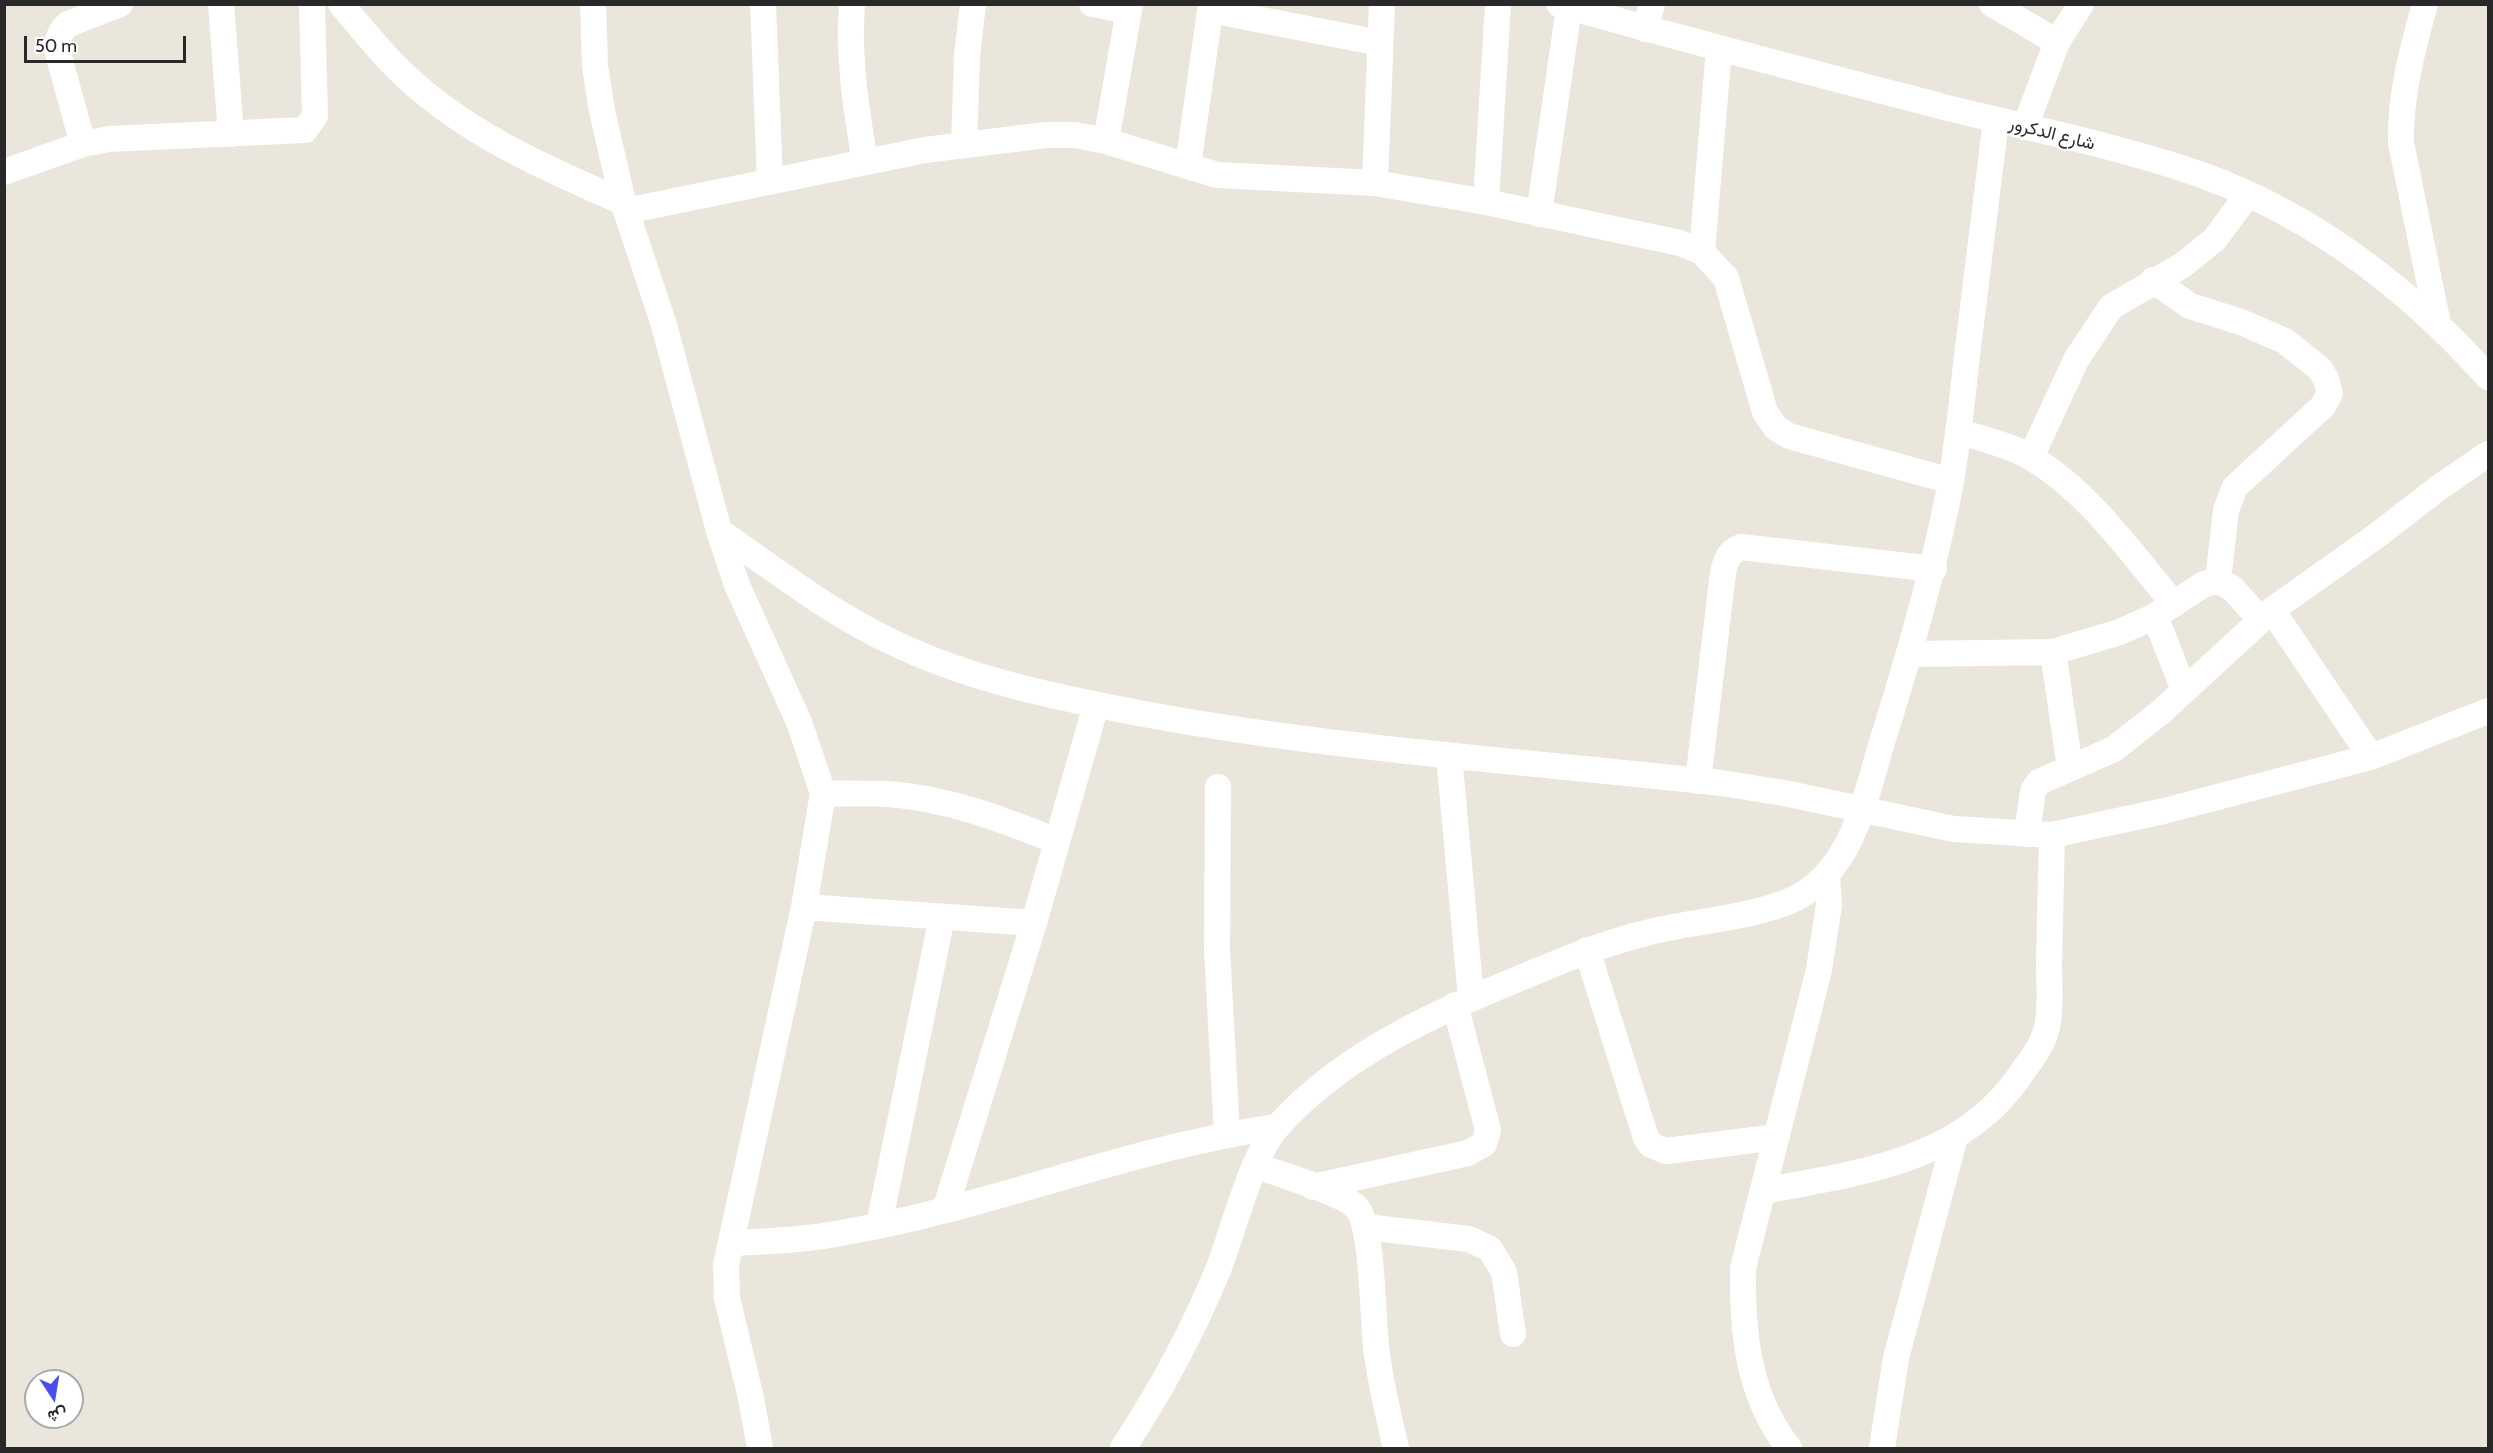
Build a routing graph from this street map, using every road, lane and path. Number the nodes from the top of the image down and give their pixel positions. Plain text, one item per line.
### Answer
1 (120, 4) edge
2 (221, 4) edge
3 (312, 4) edge
4 (341, 4) edge
5 (593, 4) edge
6 (763, 4) edge
7 (852, 4) edge
8 (973, 4) edge
9 (1092, 4) edge
10 (1382, 4) edge
11 (1498, 4) edge
12 (1992, 4) edge
13 (2081, 4) edge
14 (2425, 4) edge
15 (1564, 6) edge
16 (1210, 7) edge
17 (1129, 8) edge
18 (90, 10) edge
19 (1649, 17) edge
20 (2057, 42) junction
21 (1380, 43) junction
22 (1719, 49) junction
23 (1996, 120) junction
24 (2025, 127) junction
25 (231, 134) junction
26 (1106, 141) junction
27 (83, 144) junction
28 (964, 145) junction
29 (865, 162) junction
30 (1188, 166) junction
31 (4, 172) edge
32 (770, 180) junction
33 (1375, 183) junction
34 (2248, 194) junction
35 (1486, 202) junction
36 (624, 206) junction
37 (1539, 214) junction
38 (1702, 252) junction
39 (2153, 280) junction
40 (2438, 324) junction
41 (2488, 377) edge
42 (1958, 431) junction
43 (2488, 454) edge
44 (2031, 457) junction
45 (1951, 481) junction
46 (719, 531) junction
47 (1934, 569) junction
48 (2218, 581) junction
49 (2165, 610) junction
50 (2266, 615) junction
51 (2053, 652) junction
52 (1910, 654) junction
53 (2184, 690) junction
54 (1096, 705) junction
55 (2488, 711) edge
56 (1449, 755) junction
57 (2371, 757) junction
58 (2070, 768) junction
59 (1698, 781) junction
60 (1218, 788) dead end
61 (823, 793) junction
62 (1861, 811) junction
63 (2039, 834) junction
64 (1056, 841) junction
65 (1827, 875) junction
66 (804, 907) junction
67 (942, 917) junction
68 (1034, 923) junction
69 (1587, 950) junction
70 (1463, 1001) junction
71 (1276, 1127) junction
72 (1227, 1134) junction
73 (1777, 1137) junction
74 (1955, 1137) junction
75 (1255, 1165) junction
76 (1313, 1187) junction
77 (1763, 1191) junction
78 (945, 1210) junction
79 (879, 1225) junction
80 (1366, 1227) junction
81 (732, 1243) junction
82 (1513, 1334) dead end
83 (760, 1449) edge
84 (1123, 1449) edge
85 (1396, 1449) edge
86 (1789, 1449) edge
87 (1882, 1449) edge

1 - 18 street
2 - 25 street
3 - 25 street
4 - 36 street
5 - 36 street
6 - 32 street
7 - 29 street
8 - 28 street
9 - 17 street
10 - 21 street
11 - 35 street
12 - 20 street
13 - 20 street
14 - 40 street
15 - 19 street, شارع الدكرور
15 - 37 street
16 - 21 street
16 - 30 street
17 - 26 street
18 - 27 street
19 - 22 street, شارع الدكرور
20 - 24 street
21 - 33 street
22 - 23 street, شارع الدكرور
22 - 38 street
23 - 24 street, شارع الدكرور
23 - 42 street
24 - 34 street, شارع الدكرور
25 - 27 street
26 - 28 street
26 - 30 street
27 - 31 street
28 - 29 street
29 - 32 street
30 - 33 street
32 - 36 street
33 - 35 street
34 - 39 street
34 - 40 street, شارع الدكرور
35 - 37 street
36 - 46 street
37 - 38 street
38 - 45 street
39 - 44 street
39 - 48 street
40 - 41 street, شارع الدكرور
42 - 44 street
42 - 45 street
43 - 50 street
44 - 49 street
45 - 47 street
46 - 54 street
46 - 61 street
47 - 52 street
47 - 59 street
48 - 49 street
48 - 50 street
49 - 51 street
49 - 53 street
50 - 53 street
50 - 57 street
51 - 52 street
51 - 58 street
52 - 62 street
53 - 58 street
54 - 56 street
54 - 64 street
55 - 57 street
56 - 59 street
56 - 70 street
57 - 63 street
58 - 63 street
59 - 62 street
60 - 72 street
61 - 64 street
61 - 66 street
62 - 63 street
62 - 65 street
63 - 74 street
64 - 68 street
65 - 69 street
65 - 73 street
66 - 67 street
66 - 81 street
67 - 68 street
67 - 79 street
68 - 78 street
69 - 70 street
69 - 73 street
70 - 71 street
70 - 76 street
71 - 72 street
71 - 75 street
72 - 78 street
73 - 77 street
74 - 77 street
74 - 87 street
75 - 76 street
75 - 84 street
76 - 80 street
77 - 86 street
78 - 79 street
79 - 81 street
80 - 82 street
80 - 85 street
81 - 83 street

